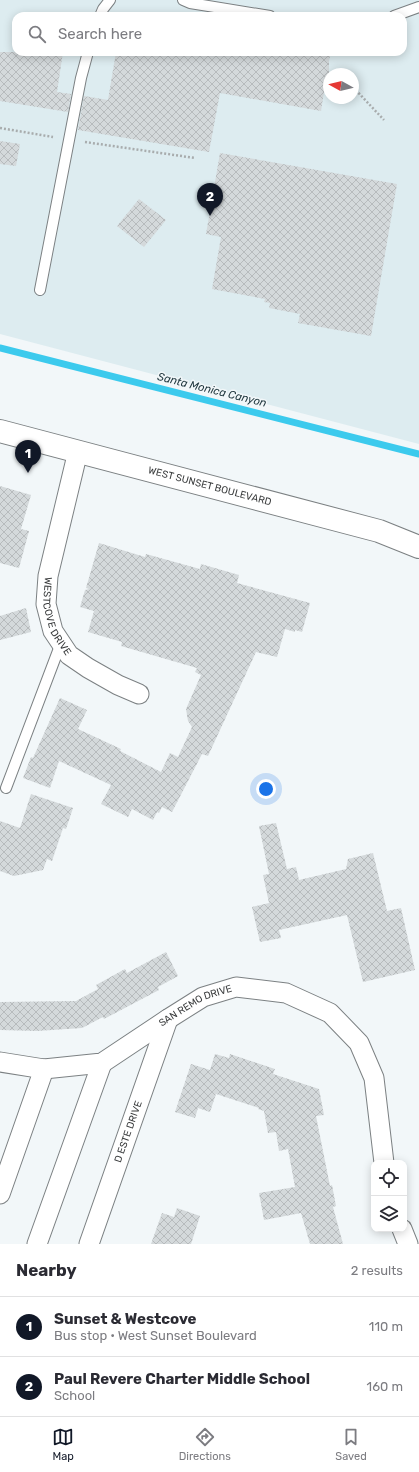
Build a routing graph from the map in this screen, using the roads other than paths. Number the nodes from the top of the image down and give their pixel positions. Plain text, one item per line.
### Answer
1 (110, 0) edge
2 (183, 0) edge
3 (419, 7) edge
4 (102, 12) edge
5 (245, 12) edge
6 (405, 12) edge
7 (87, 56) edge
8 (40, 290) dead end
9 (0, 431) edge
10 (78, 451) junction
11 (419, 547) edge
12 (61, 643) junction
13 (139, 694) dead end
14 (6, 788) dead end
15 (168, 1018) junction
16 (0, 1062) edge
17 (102, 1062) junction
18 (44, 1069) junction
19 (384, 1160) edge
20 (0, 1194) edge
21 (403, 1232) edge
22 (37, 1244) edge
23 (89, 1244) edge
24 (408, 1244) edge

1 - 4 lane
2 - 5 lane
3 - 6 lane
7 - 8 lane
9 - 10 main road, WEST SUNSET BOULEVARD
10 - 11 main road, WEST SUNSET BOULEVARD
10 - 12 street, WESTCOVE DRIVE
12 - 13 street, WESTCOVE DRIVE
12 - 14 lane
15 - 17 street, SAN REMO DRIVE
15 - 19 street, SAN REMO DRIVE
15 - 23 street, D ESTE DRIVE
16 - 18 street, SAN REMO DRIVE
17 - 18 street, SAN REMO DRIVE
17 - 22 street
18 - 20 street
21 - 24 street

